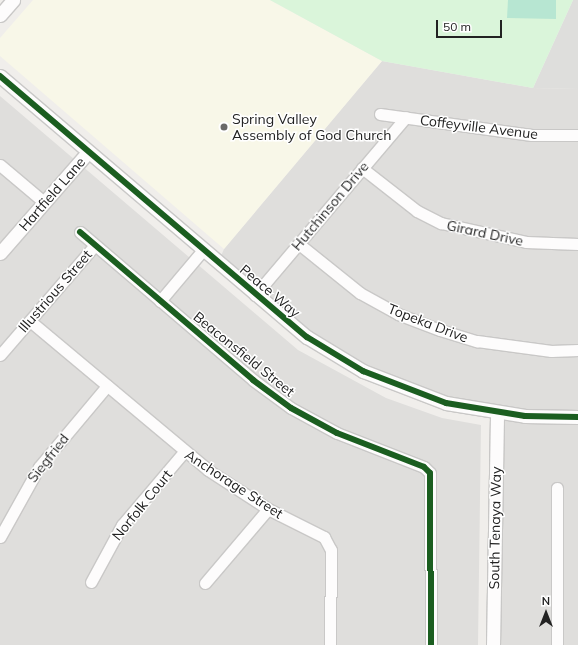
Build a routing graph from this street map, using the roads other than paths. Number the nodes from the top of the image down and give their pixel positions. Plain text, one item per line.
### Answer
1 (13, 0) edge
2 (0, 15) edge
3 (0, 76) edge
4 (380, 114) dead end
5 (406, 118) junction
6 (578, 135) edge
7 (88, 152) junction
8 (0, 165) edge
9 (362, 168) junction
10 (44, 202) junction
11 (80, 232) dead end
12 (299, 244) junction
13 (578, 244) edge
14 (95, 245) junction
15 (203, 250) junction
16 (0, 254) edge
17 (255, 295) junction
18 (160, 301) junction
19 (30, 321) junction
20 (578, 350) edge
21 (0, 356) edge
22 (107, 386) junction
23 (497, 412) junction
24 (578, 417) edge
25 (184, 452) junction
26 (557, 488) dead end
27 (268, 509) junction
28 (0, 537) edge
29 (91, 582) dead end
30 (205, 583) dead end
31 (330, 645) edge
32 (431, 645) edge
33 (493, 645) edge
34 (557, 645) edge

1 - 2 street
3 - 7 street, Peace Way
4 - 5 street, Coffeyville Avenue
5 - 6 street, Coffeyville Avenue
5 - 9 street, Hutchinson Drive
7 - 10 street, Hartfield Lane
7 - 15 street, Peace Way
8 - 10 street
9 - 12 street, Hutchinson Drive
9 - 13 street, Girard Drive
10 - 16 street, Hartfield Lane
11 - 14 street, Beaconsfield Street
12 - 17 street, Hutchinson Drive
12 - 20 street, Topeka Drive
14 - 18 street, Beaconsfield Street
14 - 19 street, Illustrious Street
15 - 17 street, Peace Way
15 - 18 street
17 - 23 street, Peace Way
18 - 32 street, Beaconsfield Street
19 - 21 street, Illustrious Street
19 - 22 street, Anchorage Street
22 - 25 street, Anchorage Street
22 - 28 street, Siegfried
23 - 24 street, Peace Way
23 - 33 street, South Tenaya Way
25 - 27 street, Anchorage Street
25 - 29 street, Norfolk Court
26 - 34 street
27 - 30 street
27 - 31 street, Anchorage Street

